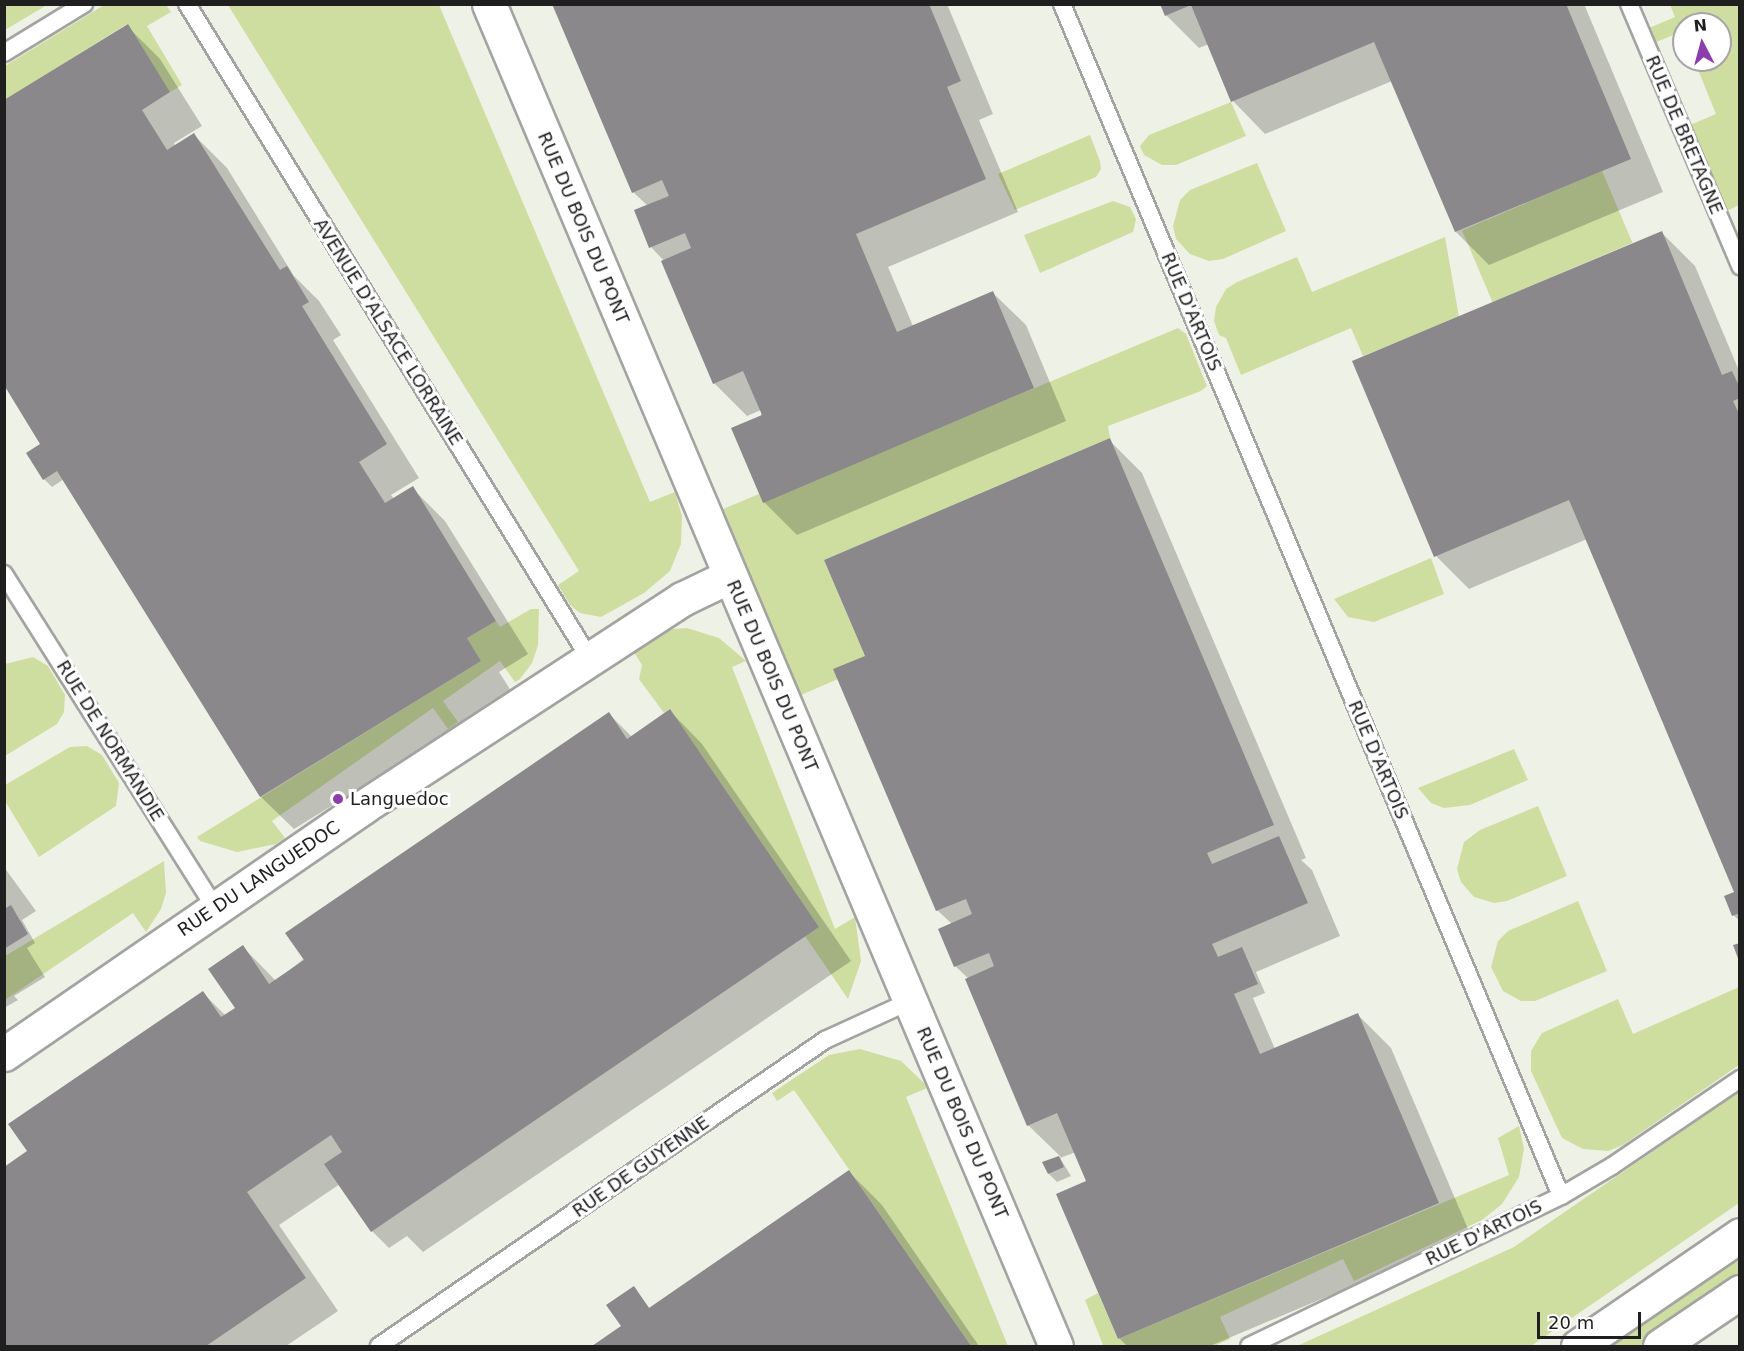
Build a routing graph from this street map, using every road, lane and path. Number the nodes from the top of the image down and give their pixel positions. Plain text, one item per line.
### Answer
1 (84, 4) edge
2 (187, 4) edge
3 (489, 4) edge
4 (1062, 4) edge
5 (1629, 4) edge
6 (4, 54) edge
7 (1740, 266) edge
8 (4, 574) edge
9 (730, 576) junction
10 (590, 659) junction
11 (215, 908) junction
12 (910, 1001) junction
13 (4, 1054) edge
14 (1740, 1079) edge
15 (1561, 1196) junction
16 (1740, 1235) edge
17 (1740, 1292) edge
18 (1660, 1346) edge
19 (379, 1347) edge
20 (1056, 1347) edge
21 (1249, 1347) edge
22 (1578, 1347) edge

1 - 6 lane
2 - 10 lane, AVENUE D'ALSACE LORRAINE
3 - 9 street, RUE DU BOIS DU PONT
4 - 15 lane, RUE D'ARTOIS
5 - 7 lane, RUE DE BRETAGNE
8 - 11 lane, RUE DE NORMANDIE
9 - 10 street, RUE DU LANGUEDOC
9 - 12 street, RUE DU BOIS DU PONT
10 - 11 street, RUE DU LANGUEDOC
11 - 13 street, RUE DU LANGUEDOC
12 - 19 lane, RUE DE GUYENNE
12 - 20 street, RUE DU BOIS DU PONT
14 - 15 lane
15 - 21 lane, RUE D'ARTOIS
16 - 22 street
17 - 18 street

